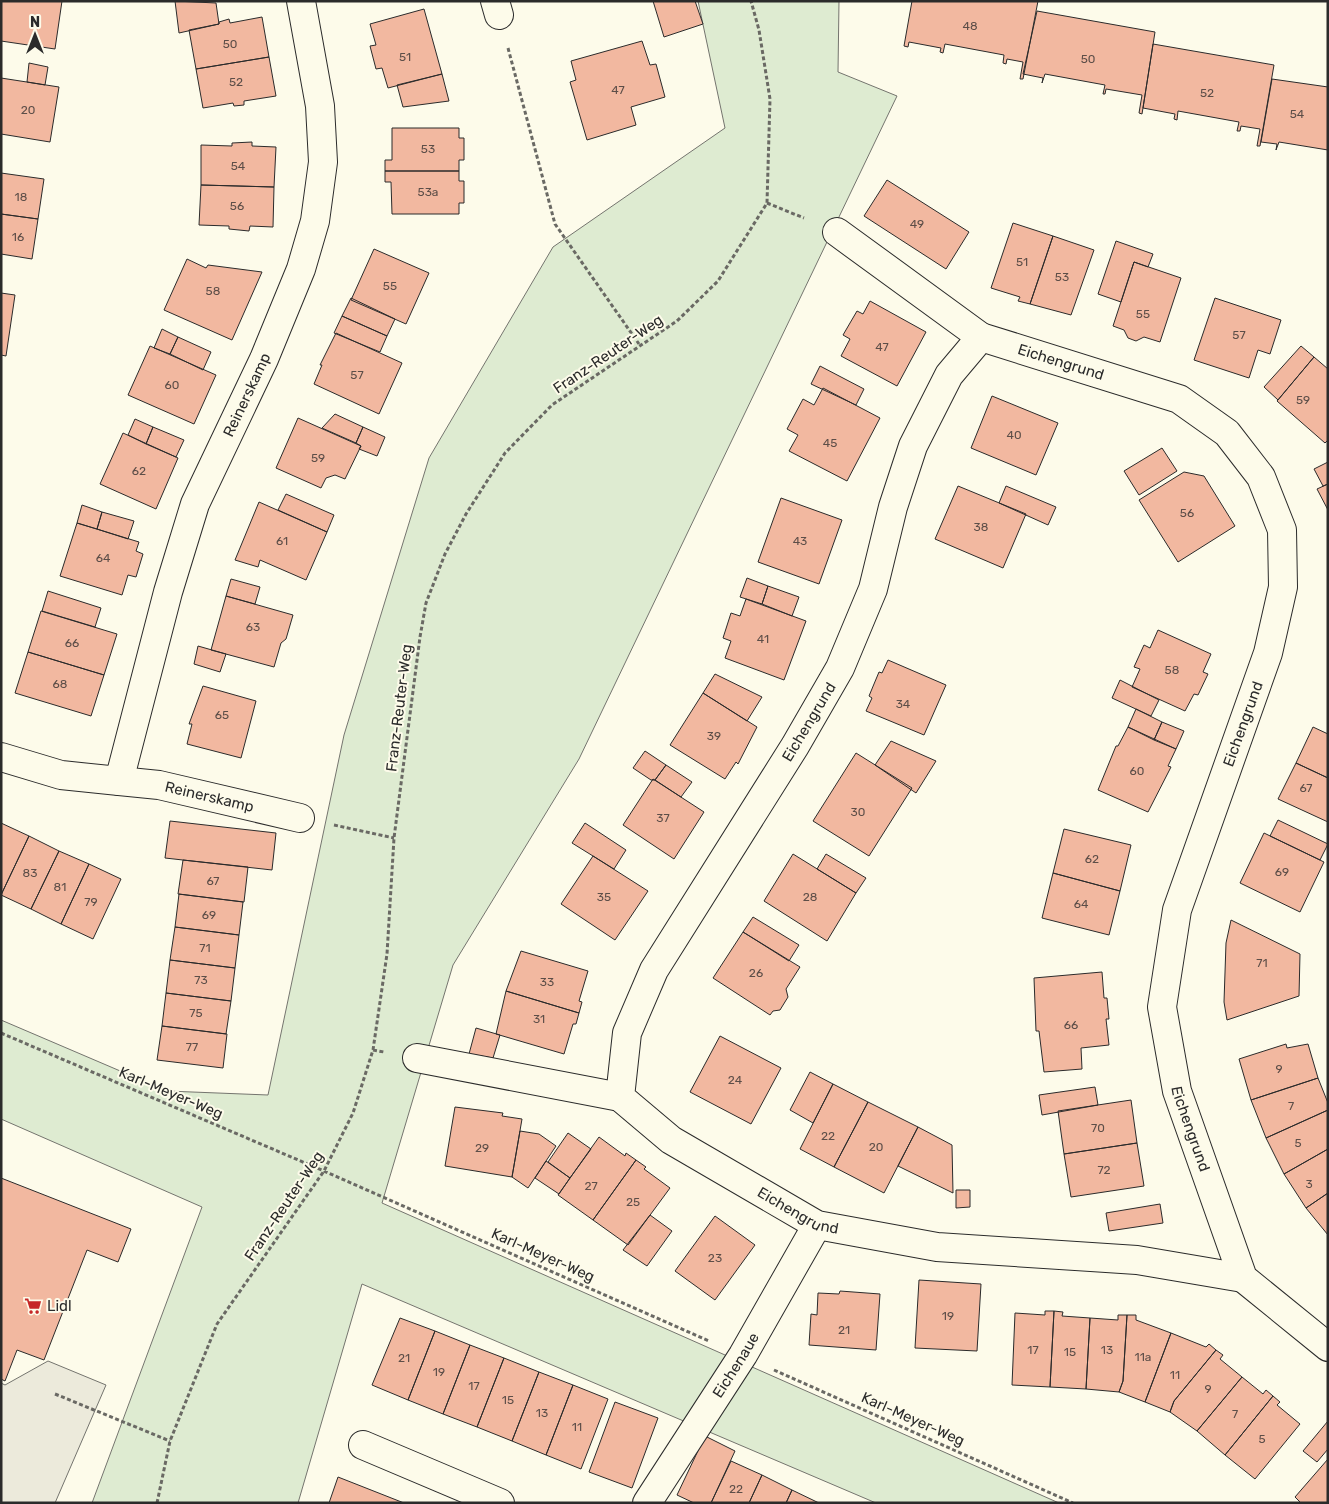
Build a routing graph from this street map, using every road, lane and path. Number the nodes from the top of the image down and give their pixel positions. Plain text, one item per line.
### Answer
1 (301, 1) edge
2 (751, 1) edge
3 (497, 8) edge
4 (837, 232) dead end
5 (981, 337) junction
6 (640, 344) junction
7 (1, 757) edge
8 (119, 781) junction
9 (300, 818) joint
10 (394, 838) junction
11 (1, 1033) edge
12 (417, 1058) dead end
13 (620, 1097) junction
14 (324, 1171) junction
15 (817, 1225) junction
16 (1243, 1278) junction
17 (1328, 1348) edge
18 (743, 1355) junction
19 (55, 1394) dead end
20 (170, 1441) junction
21 (363, 1444) dead end
22 (157, 1503) edge
23 (500, 1503) edge
24 (647, 1503) edge
25 (1073, 1503) edge

1 - 8 street, Reinerskamp
2 - 6 path, Franz-Reuter-Weg
3 - 6 path
4 - 5 street, Eichengrund
5 - 13 street, Eichengrund
5 - 16 street, Eichengrund
6 - 10 path, Franz-Reuter-Weg
7 - 8 street, Reinerskamp
8 - 9 street, Reinerskamp
9 - 10 path
10 - 14 path, Franz-Reuter-Weg
11 - 14 path, Karl-Meyer-Weg
12 - 13 street, Eichengrund
13 - 15 street, Eichengrund
14 - 18 path, Karl-Meyer-Weg
14 - 20 path, Franz-Reuter-Weg
15 - 16 street, Eichengrund
15 - 18 street, Eichenaue
16 - 17 street, Eichengrund
18 - 24 street, Eichenaue
18 - 25 path, Karl-Meyer-Weg
19 - 20 path
20 - 22 path, Franz-Reuter-Weg
21 - 23 street

